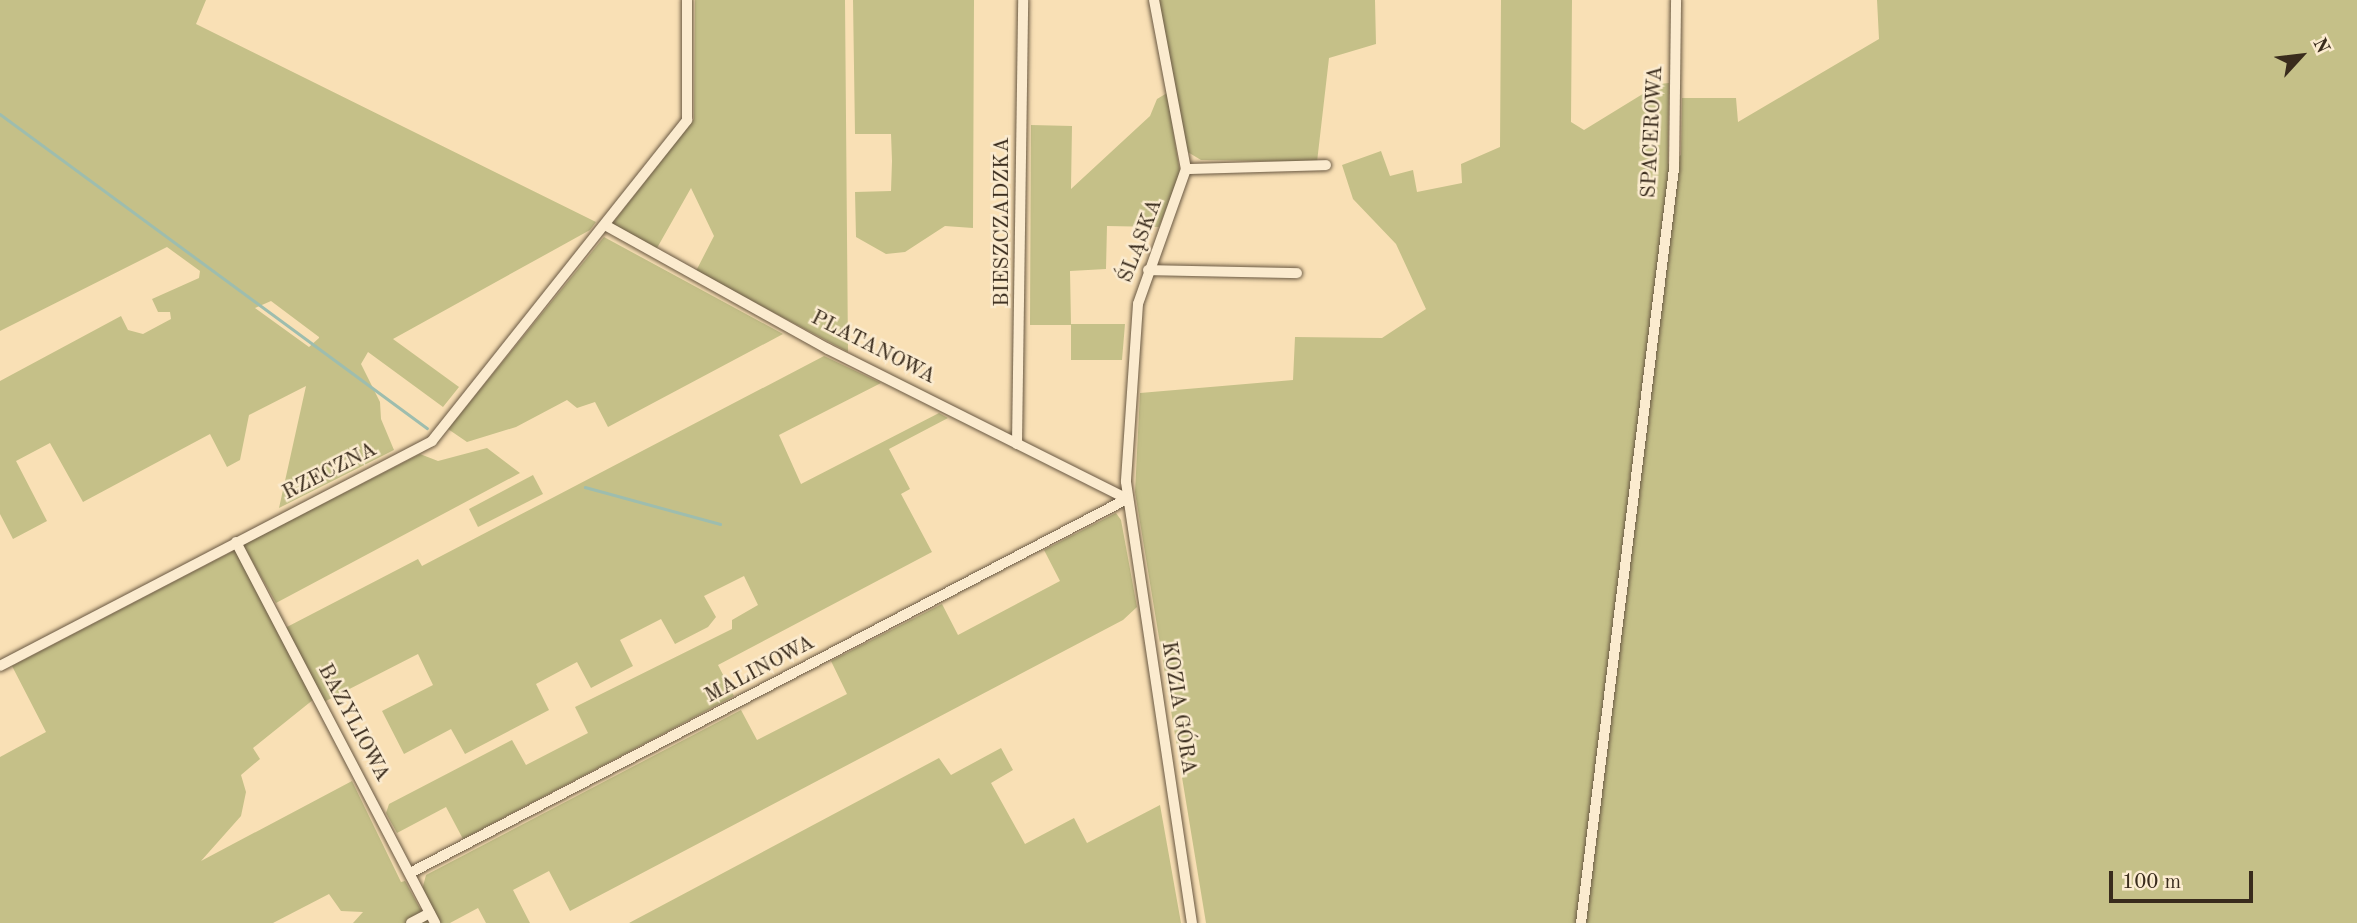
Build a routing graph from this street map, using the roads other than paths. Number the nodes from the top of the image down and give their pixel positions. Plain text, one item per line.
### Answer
1 (687, 0) edge
2 (1023, 0) edge
3 (1154, 0) edge
4 (1676, 0) edge
5 (1326, 165) dead end
6 (1186, 169) junction
7 (605, 225) junction
8 (1148, 271) junction
9 (1297, 273) dead end
10 (1017, 444) junction
11 (1127, 499) junction
12 (236, 542) junction
13 (0, 666) edge
14 (410, 873) junction
15 (433, 918) edge
16 (411, 923) edge
17 (1192, 923) edge
18 (1581, 923) edge

1 - 7 street, RZECZNA
2 - 10 street, BIESZCZADZKA
3 - 6 street
4 - 18 street, SPACEROWA
5 - 6 street
6 - 8 street, ŚLĄSKA
7 - 10 street, PLATANOWA
7 - 12 street, RZECZNA
8 - 9 street
8 - 11 street, ŚLĄSKA
10 - 11 street, PLATANOWA
11 - 14 street, MALINOWA
11 - 17 street, KOZIA GÓRA
12 - 13 street, RZECZNA
12 - 14 street, BAZYLIOWA
14 - 15 street, BAZYLIOWA
15 - 16 street

